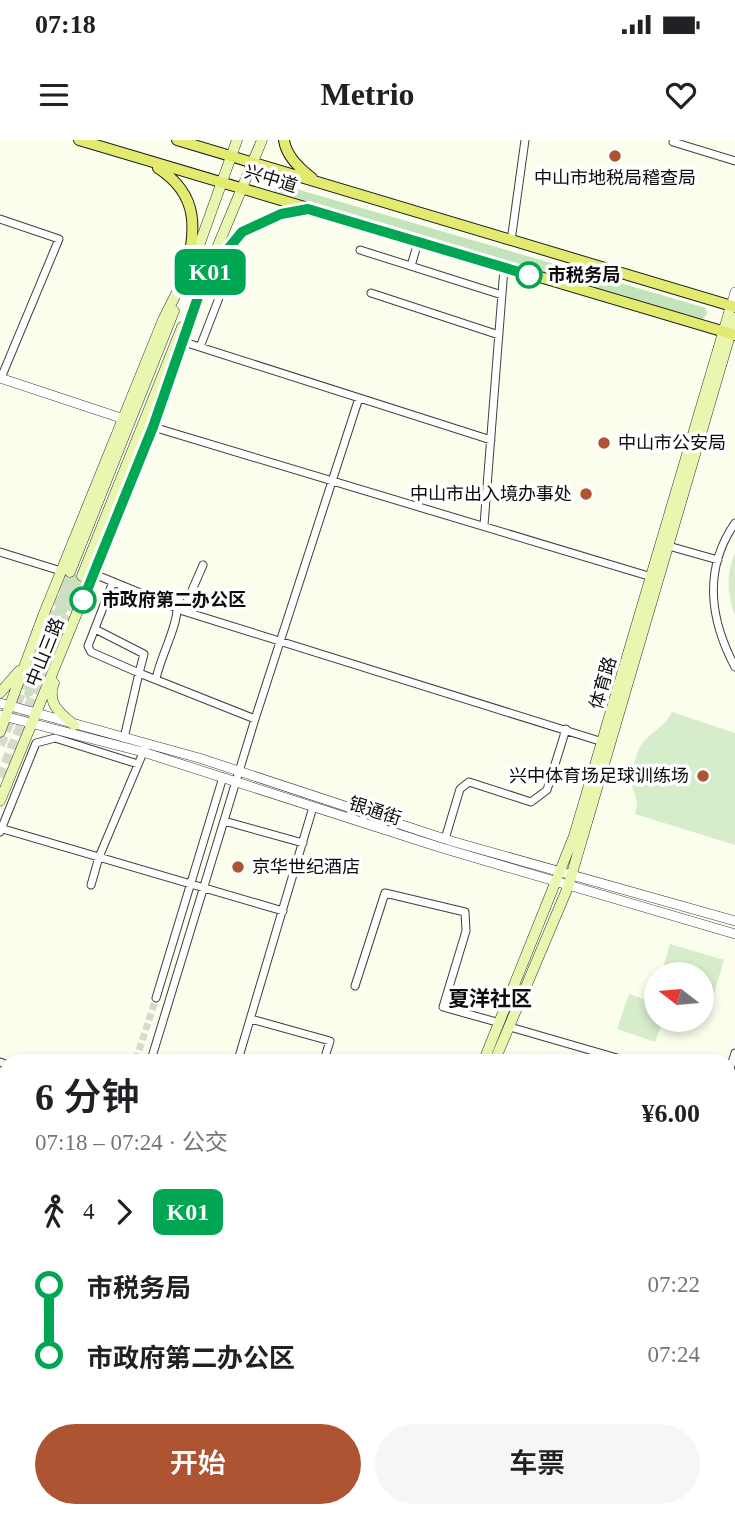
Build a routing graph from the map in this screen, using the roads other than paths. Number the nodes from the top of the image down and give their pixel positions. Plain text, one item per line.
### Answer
1 (79, 140) edge
2 (177, 140) edge
3 (237, 140) edge
4 (262, 140) edge
5 (284, 140) edge
6 (525, 140) edge
7 (674, 140) edge
8 (231, 156) junction
9 (147, 161) junction
10 (735, 161) edge
11 (253, 163) junction
12 (221, 183) junction
13 (319, 184) junction
14 (242, 189) junction
15 (308, 209) junction
16 (0, 219) edge
17 (511, 241) junction
18 (418, 242) junction
19 (360, 250) dead end
20 (411, 266) junction
21 (504, 268) junction
22 (188, 273) junction
23 (205, 277) junction
24 (224, 285) dead end
25 (735, 292) edge
26 (371, 293) dead end
27 (502, 295) junction
28 (733, 307) edge
29 (735, 318) edge
30 (730, 333) edge
31 (499, 335) junction
32 (184, 342) junction
33 (200, 347) junction
34 (1, 378) edge
35 (359, 397) junction
36 (124, 419) junction
37 (153, 427) junction
38 (491, 440) junction
39 (333, 480) junction
40 (735, 523) edge
41 (484, 525) junction
42 (664, 545) junction
43 (0, 552) edge
44 (718, 560) junction
45 (203, 565) dead end
46 (66, 571) junction
47 (93, 574) junction
48 (82, 576) tunnel mouth
49 (654, 578) junction
50 (113, 582) junction
51 (43, 615) junction
52 (72, 627) junction
53 (95, 629) junction
54 (281, 641) junction
55 (144, 654) junction
56 (159, 661) junction
57 (735, 667) edge
58 (139, 673) junction
59 (156, 679) junction
60 (0, 693) edge
61 (0, 704) edge
62 (6, 713) edge
63 (36, 713) junction
64 (255, 719) junction
65 (31, 724) junction
66 (74, 725) junction
67 (566, 729) junction
68 (0, 732) edge
69 (124, 738) junction
70 (606, 743) junction
71 (145, 748) junction
72 (138, 764) junction
73 (239, 771) junction
74 (223, 777) junction
75 (236, 781) junction
76 (0, 801) edge
77 (313, 807) junction
78 (224, 821) junction
79 (1, 829) edge
80 (445, 839) junction
81 (303, 843) junction
82 (99, 857) junction
83 (559, 870) junction
84 (571, 875) junction
85 (555, 883) junction
86 (90, 885) dead end
87 (190, 885) junction
88 (568, 887) junction
89 (203, 889) junction
90 (283, 911) junction
91 (735, 921) edge
92 (735, 934) edge
93 (355, 986) dead end
94 (156, 998) tunnel mouth
95 (251, 1019) junction
96 (505, 1025) junction
97 (153, 1054) edge
98 (240, 1054) edge
99 (326, 1054) edge
100 (488, 1054) edge
101 (497, 1054) edge
102 (604, 1054) edge

1 - 9 main road, 兴中道
2 - 8 main road, 兴中道
3 - 8 main road, 中山三路
4 - 11 main road, 中山三路
5 - 13 main road
6 - 17 street
7 - 10 street
8 - 11 main road, 兴中道
8 - 12 main road, 中山三路
9 - 12 main road, 兴中道
9 - 22 main road
11 - 13 main road, 兴中道
11 - 14 main road, 中山三路
12 - 14 main road, 兴中道
12 - 22 main road, 中山三路
13 - 17 main road, 兴中道
14 - 15 main road, 兴中道
14 - 23 main road, 中山三路
15 - 18 main road, 兴中道
15 - 23 main road
16 - 34 street
17 - 28 main road, 兴中道
18 - 20 street
18 - 21 main road, 兴中道
19 - 20 street
20 - 27 street
21 - 27 street
21 - 30 main road, 兴中道
22 - 36 main road, 中山三路
22 - 46 main road, 中山三路
23 - 32 main road, 中山三路
23 - 48 main road, 中山三路
24 - 33 street
25 - 28 street
26 - 31 street
27 - 31 street
28 - 30 main road, 体育路
29 - 30 main road, 体育路
30 - 42 main road, 体育路
31 - 38 street
32 - 33 street
32 - 37 main road, 中山三路
33 - 35 street
34 - 36 street
35 - 38 street
35 - 39 street
36 - 46 main road, 中山三路
37 - 39 street
37 - 47 main road, 中山三路
38 - 41 street
39 - 41 street
39 - 54 street
40 - 44 street
41 - 49 street
42 - 44 street
42 - 49 main road, 体育路
43 - 46 street
44 - 57 street
45 - 54 street
46 - 51 main road, 中山三路
47 - 50 street
47 - 52 main road, 中山三路
49 - 70 main road, 体育路
50 - 53 street
50 - 56 street
51 - 60 main road
51 - 62 main road, 中山三路
52 - 63 main road, 中山三路
52 - 66 main road
53 - 55 street
53 - 58 street
54 - 64 street
54 - 67 street
55 - 56 street
55 - 58 street
56 - 59 street
58 - 59 street
58 - 69 street
59 - 64 street
61 - 62 street
62 - 63 street
62 - 65 street, 银通街
62 - 68 main road, 中山三路
63 - 65 main road, 中山三路
63 - 66 street
64 - 73 street
65 - 71 street, 银通街
65 - 76 main road, 中山三路
66 - 69 street
67 - 70 street
67 - 80 street
69 - 71 street
70 - 83 main road, 体育路
70 - 84 main road, 体育路
71 - 72 street
71 - 73 street
71 - 74 street, 银通街
72 - 79 street
72 - 82 street
73 - 75 street
73 - 80 street
74 - 75 street, 银通街
74 - 87 street
75 - 77 street, 银通街
75 - 78 street
77 - 81 street
77 - 85 street, 银通街
78 - 81 street
78 - 89 street
79 - 82 street
80 - 83 street
81 - 90 street
82 - 86 street
82 - 87 street
83 - 84 street
83 - 85 main road, 体育路
84 - 88 main road, 体育路
84 - 91 street
85 - 88 street, 银通街
85 - 96 main road, 体育路
87 - 89 street
87 - 94 street
88 - 92 street, 银通街
88 - 96 main road, 体育路
89 - 90 street
89 - 97 street
90 - 95 street
93 - 96 street
95 - 98 street
95 - 99 street
96 - 100 main road, 体育路
96 - 101 main road, 体育路
96 - 102 street

